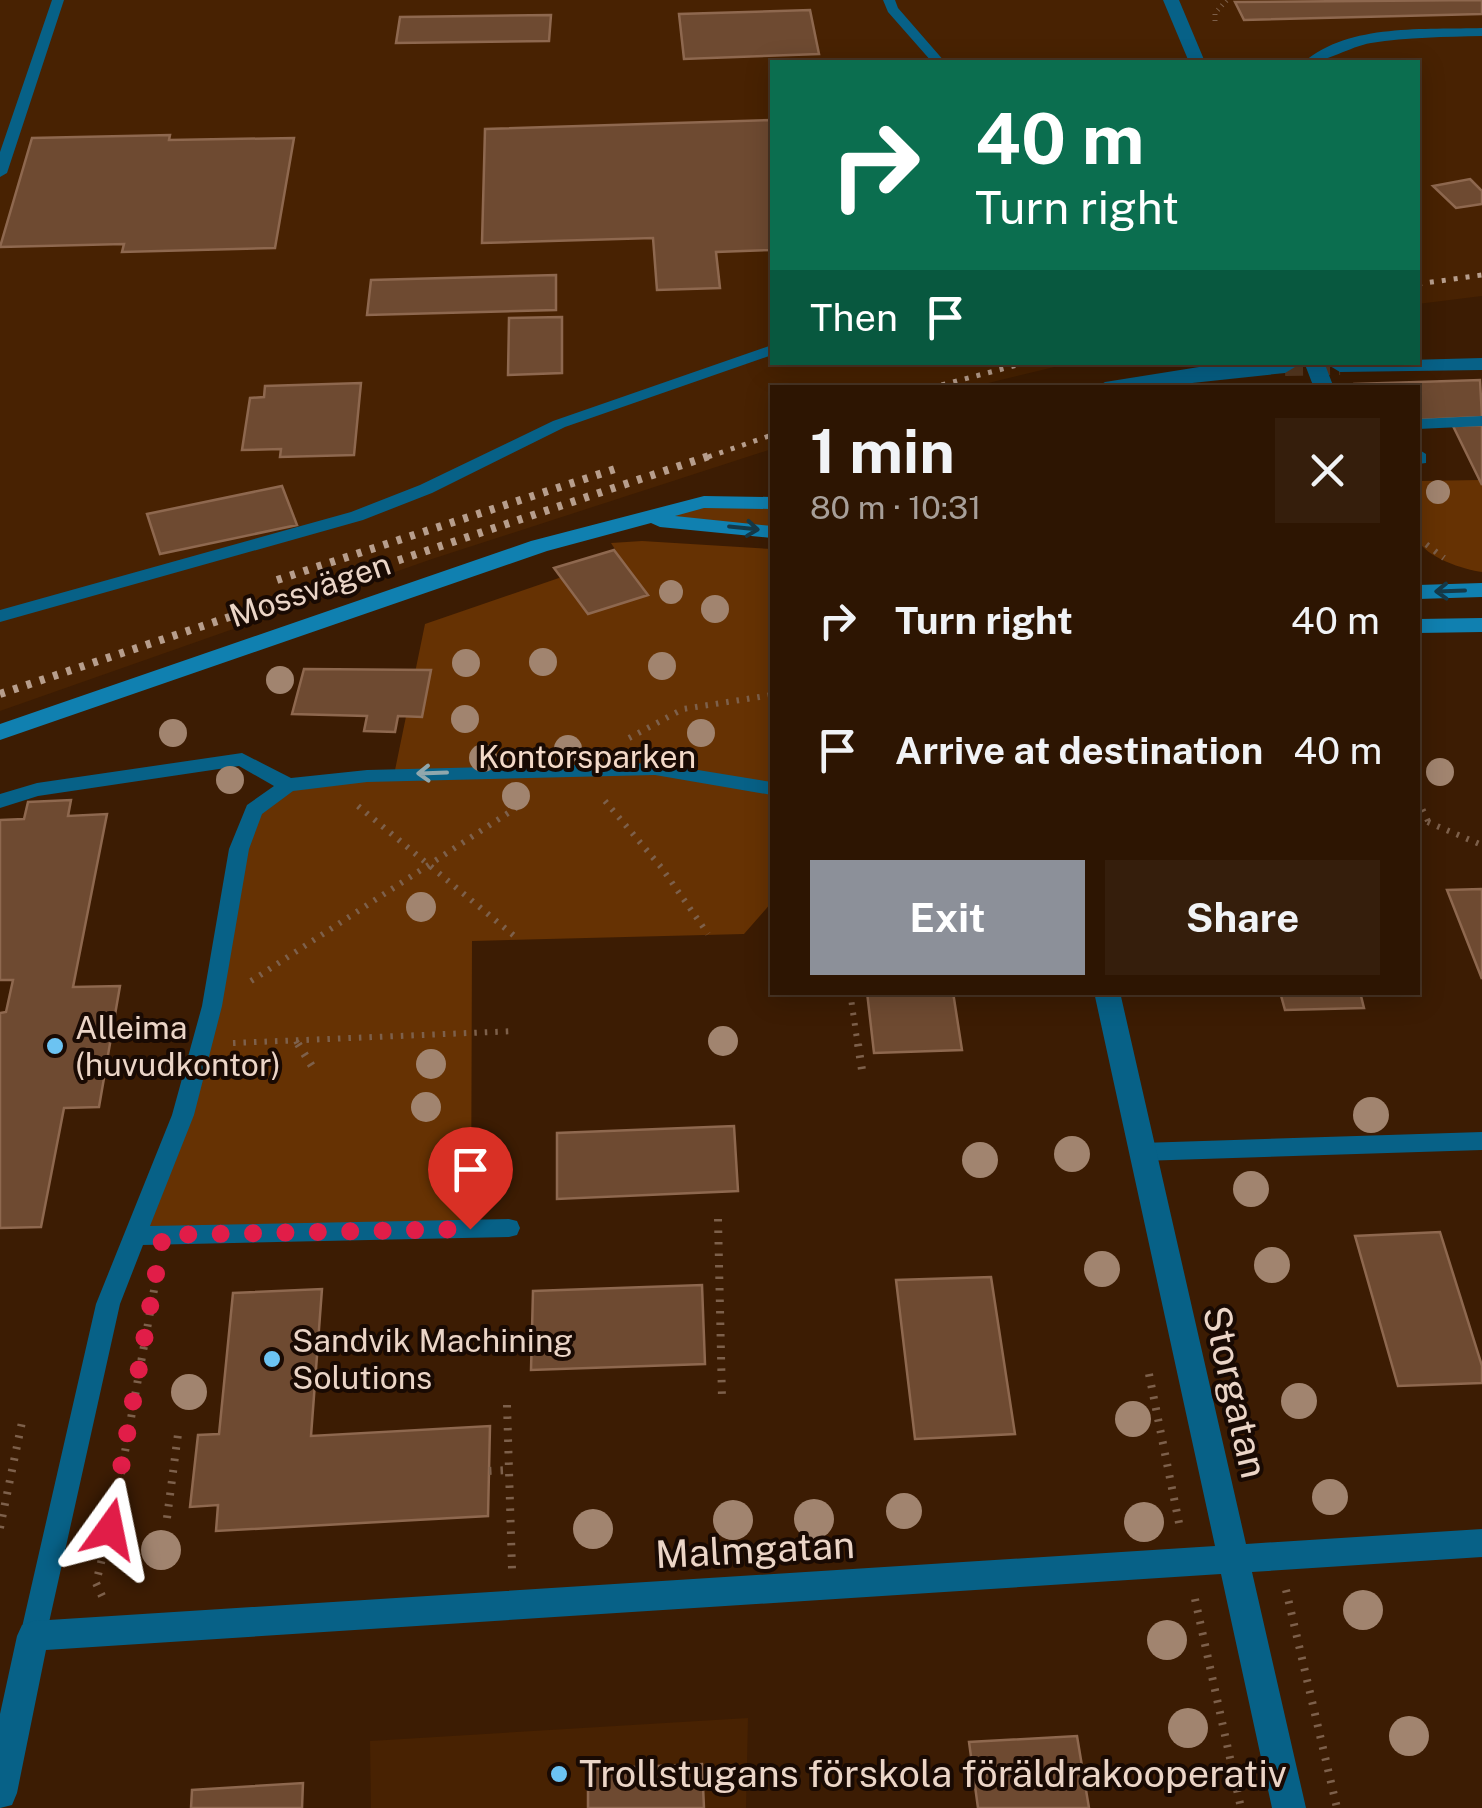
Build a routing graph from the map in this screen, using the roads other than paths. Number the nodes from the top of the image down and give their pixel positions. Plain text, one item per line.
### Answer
1 (58, 0) edge
2 (889, 0) edge
3 (1171, 0) edge
4 (1482, 32) edge
5 (936, 60) edge
6 (1196, 60) edge
7 (1315, 60) edge
8 (0, 173) edge
9 (770, 351) edge
10 (1420, 364) edge
11 (1482, 364) edge
12 (1374, 365) edge
13 (1340, 366) dead end
14 (1285, 367) dead end
15 (1124, 385) edge
16 (1482, 421) edge
17 (1420, 424) edge
18 (769, 501) edge
19 (645, 519) junction
20 (770, 532) edge
21 (1482, 590) edge
22 (1420, 592) edge
23 (0, 616) edge
24 (1482, 624) edge
25 (1420, 626) edge
26 (0, 732) edge
27 (288, 786) junction
28 (770, 789) edge
29 (0, 802) edge
30 (1108, 995) edge
31 (1482, 1141) edge
32 (1141, 1152) junction
33 (509, 1228) dead end
34 (138, 1236) junction
35 (1482, 1543) edge
36 (1232, 1560) junction
37 (34, 1636) junction
38 (0, 1793) edge
39 (1289, 1808) edge

1 - 8 lane
2 - 5 lane
3 - 6 street
4 - 7 lane
9 - 23 lane
10 - 11 street
12 - 13 street
14 - 15 street
16 - 17 lane
18 - 19 street, Mossvägen
19 -> 20 street, Mossvägen
19 - 26 street, Mossvägen
21 -> 22 street
24 - 25 street
28 -> 27 lane
27 - 29 lane
27 - 34 lane
30 - 32 street, Storgatan
31 - 32 lane
32 - 36 street, Storgatan
33 - 34 lane
34 - 37 lane
35 - 36 street, Malmgatan
36 - 37 street, Malmgatan
36 - 39 street, Storgatan
37 - 38 street

